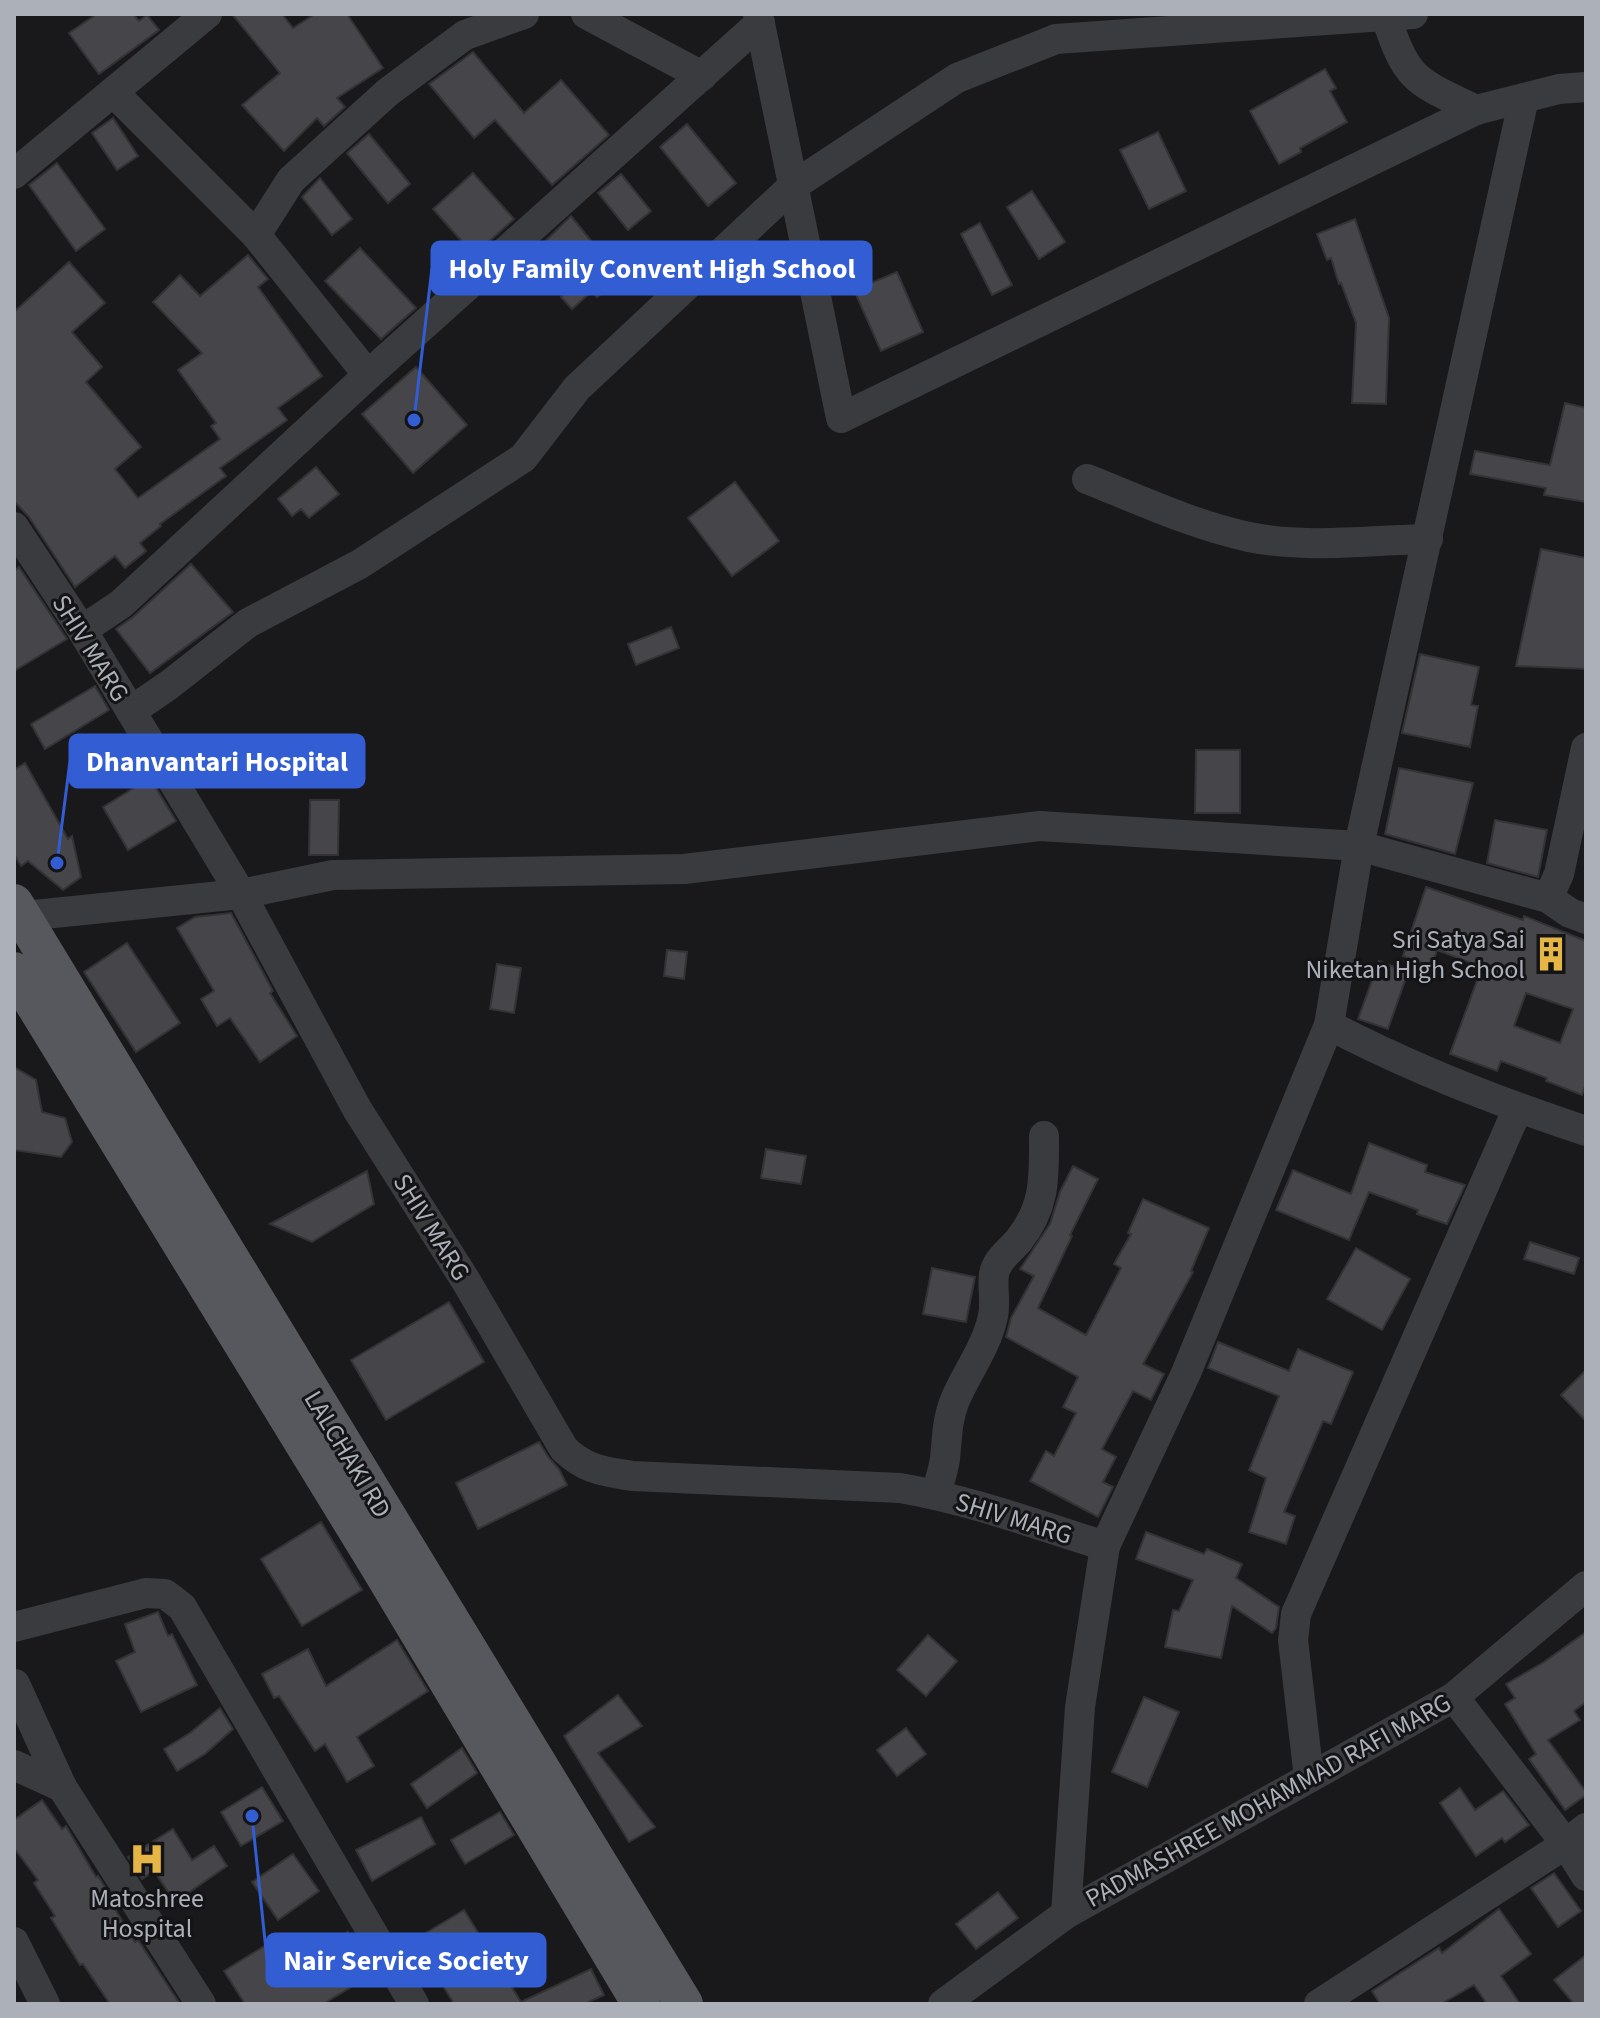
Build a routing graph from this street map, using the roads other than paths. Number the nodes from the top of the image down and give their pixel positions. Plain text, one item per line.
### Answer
1 (207, 14) edge
2 (524, 14) edge
3 (586, 14) edge
4 (1395, 15) edge
5 (759, 18) edge
6 (702, 76) junction
7 (1586, 87) edge
8 (113, 92) junction
9 (1524, 98) junction
10 (1476, 110) junction
11 (14, 174) edge
12 (793, 186) junction
13 (256, 235) junction
14 (368, 375) junction
15 (1087, 479) dead end
16 (14, 527) edge
17 (1428, 539) junction
18 (82, 630) junction
19 (131, 711) junction
20 (1586, 748) edge
21 (1359, 846) junction
22 (241, 894) junction
23 (1548, 898) junction
24 (17, 912) edge
25 (1586, 919) edge
26 (14, 971) edge
27 (1329, 1025) junction
28 (1518, 1108) junction
29 (1586, 1131) edge
30 (1044, 1136) dead end
31 (936, 1495) junction
32 (1105, 1546) junction
33 (394, 1561) junction
34 (1586, 1586) edge
35 (14, 1627) edge
36 (15, 1684) edge
37 (1454, 1697) junction
38 (14, 1765) edge
39 (519, 1767) junction
40 (1309, 1778) junction
41 (62, 1787) junction
42 (1576, 1836) edge
43 (1586, 1876) edge
44 (1066, 1914) junction
45 (14, 1942) edge
46 (45, 2004) edge
47 (201, 2004) edge
48 (414, 2004) edge
49 (641, 2004) edge
50 (684, 2004) edge
51 (943, 2004) edge
52 (1319, 2004) edge

1 - 8 street
2 - 13 street
3 - 6 street
4 - 10 street
4 - 12 street
5 - 6 street
5 - 12 street
6 - 14 street
7 - 9 street
8 - 11 street
8 - 13 street
9 - 10 street
9 - 17 street
10 - 12 street
12 - 19 street
13 - 14 street
14 - 18 street
15 - 17 street
16 - 18 street, SHIV MARG
17 - 21 street
18 - 19 street, SHIV MARG
19 - 22 street, SHIV MARG
20 - 23 street
21 - 22 street
21 - 23 street
21 - 27 street
22 - 24 street
22 - 31 street, SHIV MARG
23 - 25 street
24 - 33 main road, LALCHAKI RD
26 - 33 main road, LALCHAKI RD
27 - 28 street
27 - 32 street
28 - 29 street
28 - 40 street
30 - 31 street
31 - 32 street, SHIV MARG
32 - 44 street
33 - 39 main road, LALCHAKI RD
34 - 37 street, PADMASHREE MOHAMMAD RAFI MARG
35 - 48 street
36 - 41 street
37 - 40 street, PADMASHREE MOHAMMAD RAFI MARG
37 - 42 street
38 - 41 street
39 - 49 main road, LALCHAKI RD
39 - 50 main road, LALCHAKI RD
40 - 44 street, PADMASHREE MOHAMMAD RAFI MARG
41 - 47 street
42 - 43 street
42 - 52 street
44 - 51 street, PADMASHREE MOHAMMAD RAFI MARG
45 - 46 street

